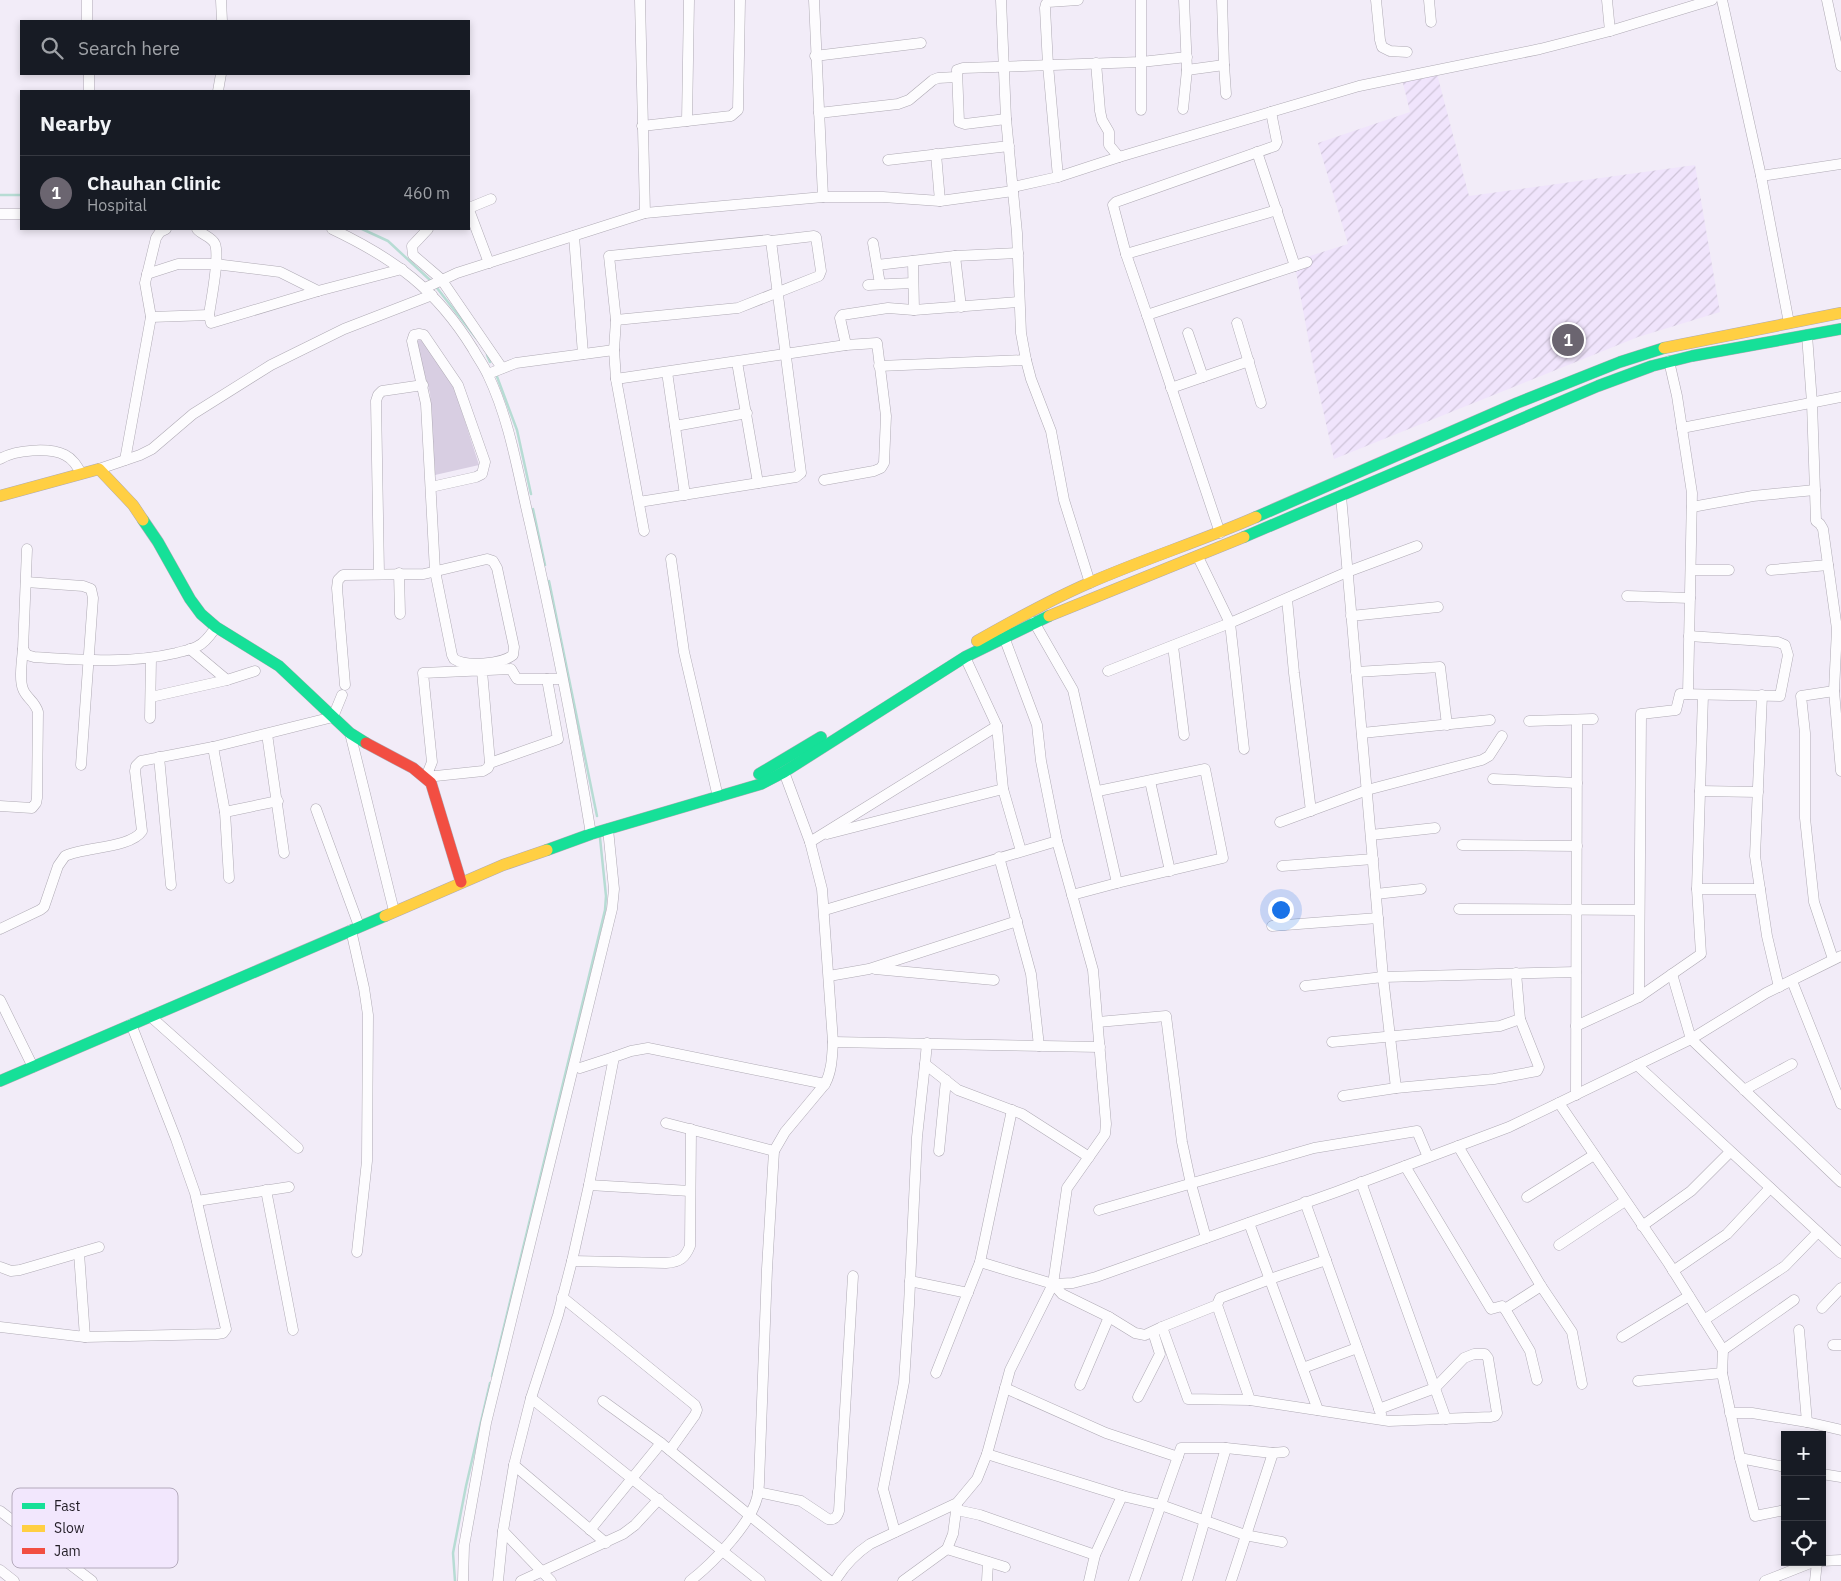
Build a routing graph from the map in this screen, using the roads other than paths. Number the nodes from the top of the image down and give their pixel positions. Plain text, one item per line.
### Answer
1 (87, 0) edge
2 (221, 0) edge
3 (640, 0) edge
4 (689, 0) edge
5 (740, 0) edge
6 (814, 0) edge
7 (1001, 0) edge
8 (1078, 0) edge
9 (1141, 0) edge
10 (1184, 0) edge
11 (1222, 0) edge
12 (1376, 0) edge
13 (1429, 0) edge
14 (1607, 0) edge
15 (1712, 0) edge
16 (1722, 0) edge
17 (1827, 0) edge
18 (88, 20) edge
19 (222, 20) edge
20 (1431, 22) dead end
21 (1610, 31) junction
22 (921, 43) dead end
23 (1407, 52) dead end
24 (815, 56) junction
25 (1187, 57) junction
26 (1141, 62) junction
27 (1096, 63) junction
28 (1048, 65) junction
29 (1224, 65) junction
30 (1003, 66) junction
31 (1841, 66) edge
32 (1187, 70) junction
33 (89, 75) edge
34 (221, 75) edge
35 (956, 77) junction
36 (89, 90) edge
37 (218, 90) edge
38 (1226, 94) dead end
39 (1183, 109) dead end
40 (1141, 110) dead end
41 (1271, 112) junction
42 (819, 113) junction
43 (1006, 119) junction
44 (687, 121) junction
45 (642, 126) junction
46 (1009, 146) junction
47 (1257, 152) junction
48 (936, 154) junction
49 (1119, 157) junction
50 (888, 160) dead end
51 (1841, 164) edge
52 (1761, 176) junction
53 (1058, 177) junction
54 (1013, 189) junction
55 (822, 196) junction
56 (491, 199) dead end
57 (940, 202) junction
58 (470, 209) edge
59 (1276, 210) junction
60 (470, 212) edge
61 (645, 213) junction
62 (0, 214) edge
63 (20, 214) edge
64 (164, 230) edge
65 (198, 230) edge
66 (334, 230) edge
67 (427, 230) edge
68 (574, 236) junction
69 (771, 241) junction
70 (873, 243) dead end
71 (1018, 253) junction
72 (1126, 254) junction
73 (955, 256) junction
74 (913, 260) junction
75 (489, 262) junction
76 (1307, 262) dead end
77 (216, 264) junction
78 (877, 265) junction
79 (1295, 266) junction
80 (402, 269) junction
81 (147, 274) junction
82 (441, 280) junction
83 (914, 283) junction
84 (880, 284) junction
85 (868, 285) dead end
86 (428, 291) junction
87 (779, 291) junction
88 (318, 292) junction
89 (1019, 302) junction
90 (960, 307) junction
91 (914, 310) junction
92 (1841, 313) edge
93 (209, 315) junction
94 (1147, 315) junction
95 (151, 317) junction
96 (616, 320) junction
97 (1236, 323) dead end
98 (1789, 323) junction
99 (1841, 328) edge
100 (1188, 334) dead end
101 (1807, 335) junction
102 (846, 345) junction
103 (614, 350) junction
104 (583, 354) junction
105 (786, 354) junction
106 (1026, 360) junction
107 (1249, 360) junction
108 (737, 362) junction
109 (1669, 362) junction
110 (879, 366) junction
111 (502, 368) junction
112 (667, 372) junction
113 (488, 374) junction
114 (1203, 376) junction
115 (616, 379) junction
116 (423, 385) junction
117 (1171, 388) junction
118 (1841, 398) edge
119 (1261, 403) dead end
120 (1812, 403) junction
121 (747, 413) junction
122 (675, 426) junction
123 (1682, 428) junction
124 (0, 459) edge
125 (125, 460) junction
126 (99, 469) junction
127 (81, 473) junction
128 (824, 480) dead end
129 (758, 483) junction
130 (431, 487) junction
131 (1815, 490) junction
132 (684, 495) junction
133 (0, 496) edge
134 (1340, 496) junction
135 (639, 502) junction
136 (1692, 507) junction
137 (644, 531) dead end
138 (1220, 533) junction
139 (1417, 546) dead end
140 (27, 549) dead end
141 (1198, 557) junction
142 (671, 559) dead end
143 (1828, 566) junction
144 (1691, 570) junction
145 (1729, 570) dead end
146 (1770, 570) dead end
147 (435, 571) junction
148 (1347, 572) junction
149 (379, 574) junction
150 (399, 574) junction
151 (26, 582) junction
152 (1090, 583) junction
153 (1628, 596) dead end
154 (1690, 598) junction
155 (1287, 599) junction
156 (1438, 607) dead end
157 (400, 614) dead end
158 (1351, 616) junction
159 (1034, 622) junction
160 (1230, 623) junction
161 (216, 627) junction
162 (1688, 636) junction
163 (1004, 637) junction
164 (1173, 646) junction
165 (23, 649) junction
166 (190, 649) junction
167 (965, 657) junction
168 (151, 658) junction
169 (89, 660) junction
170 (482, 670) junction
171 (255, 671) dead end
172 (1108, 671) dead end
173 (1356, 672) junction
174 (548, 679) junction
175 (562, 679) junction
176 (227, 680) junction
177 (345, 684) dead end
178 (1834, 691) junction
179 (1688, 694) junction
180 (342, 695) dead end
181 (1703, 695) junction
182 (1762, 695) junction
183 (151, 697) junction
184 (333, 717) junction
185 (150, 718) dead end
186 (1593, 719) dead end
187 (1490, 720) dead end
188 (1529, 721) dead end
189 (1577, 721) junction
190 (1447, 725) junction
191 (997, 726) junction
192 (350, 733) junction
193 (1362, 733) junction
194 (267, 734) junction
195 (1184, 735) dead end
196 (1502, 736) dead end
197 (213, 747) junction
198 (1244, 748) dead end
199 (159, 757) junction
200 (490, 763) junction
201 (81, 765) dead end
202 (1841, 771) edge
203 (784, 772) junction
204 (426, 777) junction
205 (1493, 779) dead end
206 (1150, 781) junction
207 (1577, 783) junction
208 (1003, 789) junction
209 (1367, 790) junction
210 (736, 791) junction
211 (1098, 791) junction
212 (1700, 791) junction
213 (1758, 792) junction
214 (718, 796) junction
215 (278, 801) junction
216 (0, 806) edge
217 (316, 809) dead end
218 (1310, 811) junction
219 (225, 812) junction
220 (1280, 822) dead end
221 (1435, 828) dead end
222 (608, 829) junction
223 (591, 834) junction
224 (1371, 835) junction
225 (813, 840) junction
226 (1057, 841) junction
227 (1462, 845) dead end
228 (1577, 846) junction
229 (1021, 851) junction
230 (284, 853) dead end
231 (999, 857) junction
232 (1373, 859) junction
233 (1282, 866) dead end
234 (1170, 870) junction
235 (228, 878) dead end
236 (461, 882) junction
237 (1118, 882) junction
238 (171, 885) dead end
239 (1697, 889) junction
240 (1760, 889) junction
241 (1421, 890) dead end
242 (1376, 894) junction
243 (1072, 895) junction
244 (1458, 909) dead end
245 (825, 910) junction
246 (1577, 910) junction
247 (1640, 910) junction
248 (394, 911) junction
249 (1378, 918) junction
250 (1017, 921) junction
251 (1272, 926) dead end
252 (355, 928) junction
253 (0, 929) edge
254 (1837, 957) edge
255 (869, 969) junction
256 (1576, 972) junction
257 (1516, 973) junction
258 (1672, 974) junction
259 (828, 976) junction
260 (1383, 977) junction
261 (994, 980) dead end
262 (1792, 981) junction
263 (1305, 986) dead end
264 (1778, 987) junction
265 (1640, 997) junction
266 (0, 1000) edge
267 (150, 1016) junction
268 (1520, 1019) junction
269 (1098, 1022) junction
270 (131, 1024) junction
271 (1576, 1026) junction
272 (1390, 1036) junction
273 (1691, 1039) junction
274 (832, 1042) junction
275 (1332, 1042) dead end
276 (927, 1043) junction
277 (1039, 1046) junction
278 (1100, 1047) junction
279 (614, 1057) junction
280 (924, 1064) junction
281 (1792, 1064) dead end
282 (1637, 1065) junction
283 (33, 1067) junction
284 (580, 1068) dead end
285 (946, 1080) junction
286 (0, 1081) edge
287 (825, 1084) junction
288 (1396, 1088) junction
289 (1744, 1090) junction
290 (1576, 1095) junction
291 (1343, 1096) dead end
292 (1559, 1103) junction
293 (1841, 1104) edge
294 (1012, 1110) junction
295 (666, 1123) dead end
296 (691, 1129) junction
297 (1458, 1146) junction
298 (298, 1148) dead end
299 (774, 1151) junction
300 (939, 1151) dead end
301 (1730, 1152) junction
302 (1594, 1155) junction
303 (1089, 1157) junction
304 (1428, 1157) junction
305 (1405, 1166) junction
306 (1361, 1182) junction
307 (1841, 1182) edge
308 (1190, 1184) junction
309 (589, 1185) junction
310 (289, 1187) dead end
311 (1770, 1188) junction
312 (266, 1190) junction
313 (690, 1191) junction
314 (1527, 1197) dead end
315 (197, 1201) junction
316 (1625, 1201) junction
317 (1306, 1202) junction
318 (1099, 1210) dead end
319 (1249, 1222) junction
320 (1642, 1226) junction
321 (1818, 1232) junction
322 (1206, 1238) junction
323 (1559, 1245) dead end
324 (99, 1247) dead end
325 (358, 1252) dead end
326 (79, 1253) junction
327 (1841, 1253) edge
328 (1326, 1260) junction
329 (572, 1261) junction
330 (980, 1262) junction
331 (0, 1267) edge
332 (1673, 1271) junction
333 (853, 1276) dead end
334 (1270, 1279) junction
335 (910, 1281) junction
336 (1053, 1284) junction
337 (1542, 1286) junction
338 (1841, 1288) edge
339 (968, 1293) junction
340 (1689, 1296) junction
341 (562, 1297) junction
342 (1794, 1300) dead end
343 (1217, 1305) junction
344 (1505, 1308) junction
345 (1822, 1308) dead end
346 (1109, 1317) junction
347 (1704, 1320) junction
348 (0, 1327) edge
349 (1157, 1329) junction
350 (293, 1330) dead end
351 (1799, 1330) dead end
352 (85, 1337) junction
353 (1622, 1337) dead end
354 (1357, 1348) junction
355 (1723, 1350) junction
356 (1303, 1368) junction
357 (936, 1373) dead end
358 (1722, 1373) junction
359 (1537, 1380) dead end
360 (1638, 1381) dead end
361 (1582, 1384) dead end
362 (1080, 1385) dead end
363 (1005, 1388) junction
364 (1435, 1388) junction
365 (1138, 1397) dead end
366 (531, 1398) junction
367 (1250, 1400) junction
368 (603, 1401) dead end
369 (1379, 1409) junction
370 (1318, 1410) junction
371 (1730, 1413) junction
372 (1446, 1419) junction
373 (1383, 1420) junction
374 (1807, 1422) junction
375 (1841, 1430) edge
376 (666, 1447) junction
377 (1226, 1448) junction
378 (1284, 1452) dead end
379 (1273, 1453) junction
380 (986, 1454) junction
381 (1178, 1457) junction
382 (1740, 1458) junction
383 (514, 1465) junction
384 (1781, 1466) edge
385 (1826, 1475) edge
386 (1841, 1477) edge
387 (633, 1479) junction
388 (758, 1492) junction
389 (1122, 1496) junction
390 (659, 1499) junction
391 (1162, 1505) junction
392 (957, 1507) junction
393 (0, 1511) edge
394 (1781, 1511) edge
395 (749, 1515) junction
396 (12, 1520) edge
397 (1206, 1521) junction
398 (590, 1530) junction
399 (503, 1531) junction
400 (895, 1532) junction
401 (1245, 1535) junction
402 (1282, 1542) dead end
403 (606, 1543) junction
404 (947, 1549) junction
405 (722, 1551) junction
406 (1096, 1555) junction
407 (1826, 1560) edge
408 (1841, 1560) edge
409 (988, 1562) junction
410 (1805, 1566) edge
411 (1815, 1566) edge
412 (1005, 1567) dead end
413 (75, 1568) edge
414 (0, 1570) edge
415 (542, 1571) junction
416 (14, 1581) edge
417 (92, 1581) edge
418 (463, 1581) edge
419 (498, 1581) edge
420 (521, 1581) edge
421 (551, 1581) edge
422 (690, 1581) edge
423 (760, 1581) edge
424 (830, 1581) edge
425 (835, 1581) edge
426 (903, 1581) edge
427 (986, 1581) edge
428 (1089, 1581) edge
429 (1134, 1581) edge
430 (1187, 1581) edge
431 (1232, 1581) edge
432 (1766, 1581) edge
433 (1815, 1581) edge

1 - 18 street
2 - 19 street
3 - 45 street
4 - 44 street
5 - 44 street
6 - 24 street
7 - 30 street
8 - 28 street
9 - 26 street
10 - 25 street
11 - 29 street
12 - 23 street
13 - 20 street
14 - 21 street
15 - 21 street
16 - 52 street
17 - 31 street
21 - 41 street
22 - 24 street
24 - 42 street
25 - 26 street
25 - 32 street
26 - 27 street
26 - 40 street
27 - 28 street
27 - 49 street
28 - 30 street
28 - 53 street
29 - 32 street
29 - 38 street
30 - 35 street
30 - 43 street
32 - 39 street
33 - 36 street
34 - 37 street
35 - 42 street
35 - 43 street
41 - 47 street
41 - 49 street
42 - 55 street
43 - 46 street
44 - 45 street
45 - 61 street
46 - 48 street
46 - 54 street
47 - 59 street
47 - 72 street
48 - 50 street
48 - 57 street
49 - 53 street
51 - 52 street
52 - 98 street
53 - 54 street
54 - 57 street
54 - 71 street
55 - 57 street
55 - 61 street
56 - 58 street
59 - 72 street
59 - 79 street
60 - 75 street
61 - 68 street
62 - 63 street
64 - 81 street
65 - 77 street
66 - 80 street
67 - 82 street
68 - 75 street
68 - 104 street
69 - 87 street
69 - 87 street
69 - 96 street
70 - 78 street
71 - 73 street
71 - 89 street
72 - 94 street
73 - 74 street
73 - 90 street
74 - 78 street
74 - 83 street
75 - 82 street
76 - 79 street
77 - 81 street
77 - 88 street
77 - 93 street
78 - 84 street
79 - 94 street
80 - 86 street
80 - 88 street
81 - 95 street
82 - 86 street
82 - 111 street
83 - 84 street
83 - 91 street
84 - 85 street
86 - 113 street
86 - 125 street
87 - 96 street
87 - 105 street
88 - 93 street
89 - 90 street
89 - 106 street
90 - 91 street
91 - 102 street
92 - 98 main road
93 - 95 street
94 - 117 street
95 - 125 street
96 - 103 street
97 - 107 street
98 - 138 main road
99 - 101 main road
100 - 114 street
101 - 109 main road
101 - 120 street
102 - 105 street
102 - 110 street
103 - 104 street
103 - 115 street
104 - 111 street
105 - 108 street
105 - 129 street
106 - 110 street
106 - 152 street
107 - 114 street
107 - 119 street
108 - 112 street
108 - 121 street
109 - 123 street
109 - 134 main road
110 - 128 street
111 - 113 street
112 - 115 street
112 - 122 street
113 - 175 street
114 - 117 street
115 - 135 street
116 - 130 street
116 - 130 street
116 - 149 street
117 - 138 street
118 - 120 street
120 - 123 street
120 - 131 street
121 - 122 street
121 - 129 street
122 - 132 street
123 - 136 street
124 - 127 street
125 - 126 street
126 - 127 main road
126 - 161 main road
127 - 133 main road
129 - 132 street
130 - 147 street
131 - 136 street
131 - 143 street
132 - 135 street
134 - 141 main road
134 - 148 street
135 - 137 street
136 - 144 street
138 - 152 main road
139 - 148 street
140 - 151 street
141 - 159 main road
141 - 160 street
142 - 214 street
143 - 146 street
143 - 178 street
144 - 145 street
144 - 154 street
147 - 147 street
147 - 150 street
148 - 155 street
148 - 158 street
149 - 150 street
149 - 177 street
150 - 157 street
151 - 165 street
151 - 169 street
152 - 210 main road
153 - 154 street
154 - 162 street
155 - 160 street
155 - 218 street
156 - 158 street
158 - 173 street
159 - 163 main road
159 - 211 street
160 - 164 street
160 - 198 street
161 - 166 street
161 - 184 main road
162 - 179 street
162 - 182 street
163 - 167 main road
163 - 226 street
164 - 172 street
164 - 195 street
165 - 169 street
165 - 216 street
166 - 168 street
166 - 176 street
167 - 191 street
167 - 203 main road
168 - 169 street
168 - 183 street
169 - 201 street
170 - 174 street
170 - 200 street
170 - 204 street
171 - 176 street
173 - 190 street
173 - 193 street
174 - 175 street
174 - 200 street
175 - 223 street
176 - 183 street
178 - 202 street
178 - 254 street
179 - 181 street
179 - 247 street
180 - 184 street
181 - 182 street
181 - 212 street
182 - 213 street
183 - 185 street
184 - 192 main road
184 - 194 street
186 - 189 street
187 - 190 street
188 - 189 street
189 - 207 street
190 - 193 street
191 - 208 street
191 - 225 street
192 - 204 main road
192 - 248 street
193 - 209 street
194 - 197 street
194 - 215 street
196 - 209 street
197 - 199 street
197 - 219 street
199 - 238 street
199 - 253 street
200 - 204 street
203 - 210 main road
203 - 225 street
204 - 236 main road
205 - 207 street
206 - 211 street
206 - 234 street
206 - 234 street
207 - 228 street
208 - 225 street
208 - 229 street
209 - 218 street
209 - 224 street
210 - 214 main road
211 - 237 street
212 - 213 street
212 - 239 street
213 - 240 street
214 - 222 main road
215 - 219 street
215 - 230 street
217 - 252 street
218 - 220 street
219 - 235 street
221 - 224 street
222 - 223 main road
222 - 418 street
223 - 236 main road
224 - 232 street
225 - 245 street
226 - 229 street
226 - 243 street
227 - 228 street
228 - 246 street
229 - 231 street
231 - 245 street
231 - 250 street
232 - 233 street
232 - 242 street
234 - 237 street
236 - 248 main road
237 - 243 street
239 - 240 street
239 - 258 street
240 - 264 street
241 - 242 street
242 - 249 street
243 - 269 street
244 - 246 street
245 - 259 street
246 - 247 street
246 - 256 street
247 - 265 street
248 - 252 main road
249 - 251 street
249 - 260 street
250 - 255 street
250 - 277 street
252 - 267 main road
252 - 325 street
254 - 262 street
255 - 259 street
255 - 261 street
256 - 257 street
256 - 271 street
257 - 260 street
257 - 268 street
258 - 265 street
258 - 273 street
259 - 274 street
260 - 263 street
260 - 272 street
262 - 264 street
262 - 293 street
264 - 273 street
265 - 271 street
266 - 283 street
267 - 270 main road
267 - 298 street
268 - 272 street
268 - 288 street
269 - 278 street
269 - 308 street
270 - 283 main road
270 - 315 street
271 - 290 street
272 - 275 street
272 - 288 street
273 - 282 street
273 - 289 street
274 - 276 street
274 - 287 street
276 - 277 street
276 - 280 street
277 - 278 street
278 - 303 street
279 - 284 street
279 - 287 street
279 - 309 street
280 - 285 street
280 - 335 street
281 - 289 street
282 - 290 street
282 - 301 street
283 - 286 main road
285 - 294 street
285 - 300 street
287 - 299 street
288 - 291 street
289 - 307 street
290 - 292 street
292 - 297 street
292 - 302 street
294 - 303 street
294 - 330 street
295 - 296 street
296 - 299 street
296 - 313 street
297 - 304 street
297 - 337 street
299 - 388 street
301 - 311 street
301 - 320 street
302 - 314 street
302 - 316 street
303 - 336 street
304 - 305 street
304 - 308 street
305 - 306 street
305 - 344 street
306 - 317 street
306 - 364 street
308 - 318 street
308 - 322 street
309 - 313 street
309 - 329 street
310 - 312 street
311 - 321 street
311 - 332 street
312 - 315 street
312 - 350 street
313 - 329 street
315 - 352 street
316 - 320 street
316 - 323 street
317 - 319 street
317 - 328 street
319 - 322 street
319 - 334 street
320 - 332 street
321 - 327 street
321 - 347 street
322 - 336 street
324 - 326 street
326 - 331 street
326 - 352 street
328 - 334 street
328 - 354 street
329 - 341 street
330 - 336 street
330 - 339 street
332 - 340 street
333 - 388 street
334 - 343 street
334 - 356 street
335 - 339 street
335 - 400 street
336 - 346 street
336 - 363 street
337 - 344 street
337 - 361 street
338 - 345 street
339 - 357 street
340 - 347 street
340 - 353 street
341 - 366 street
341 - 376 street
342 - 355 street
343 - 349 street
343 - 367 street
344 - 359 street
346 - 349 street
346 - 362 street
347 - 355 street
348 - 352 street
349 - 365 street
349 - 367 street
351 - 374 street
354 - 356 street
354 - 369 street
355 - 358 street
356 - 370 street
358 - 360 street
358 - 371 street
363 - 380 street
363 - 381 street
364 - 369 street
364 - 372 street
364 - 372 street
366 - 383 street
366 - 387 street
367 - 370 street
368 - 376 street
369 - 373 street
370 - 373 street
371 - 374 street
371 - 382 street
372 - 373 street
374 - 375 street
376 - 387 street
376 - 395 street
377 - 379 street
377 - 381 street
377 - 397 street
378 - 379 street
379 - 401 street
380 - 389 street
380 - 392 street
381 - 391 street
382 - 384 street
382 - 394 street
383 - 398 street
383 - 399 street
385 - 386 street
387 - 390 street
387 - 398 street
388 - 395 street
389 - 391 street
389 - 406 street
390 - 403 street
390 - 405 street
391 - 397 street
391 - 429 street
392 - 400 street
392 - 404 street
392 - 406 street
393 - 396 street
395 - 405 street
395 - 424 street
397 - 401 street
397 - 430 street
398 - 403 street
399 - 415 street
399 - 419 street
400 - 425 street
401 - 402 street
401 - 431 street
403 - 415 street
404 - 409 street
404 - 426 street
405 - 422 street
405 - 423 street
406 - 428 street
407 - 408 street
409 - 412 street
409 - 427 street
410 - 432 street
411 - 433 street
413 - 417 street
414 - 416 street
415 - 420 street
415 - 421 street

